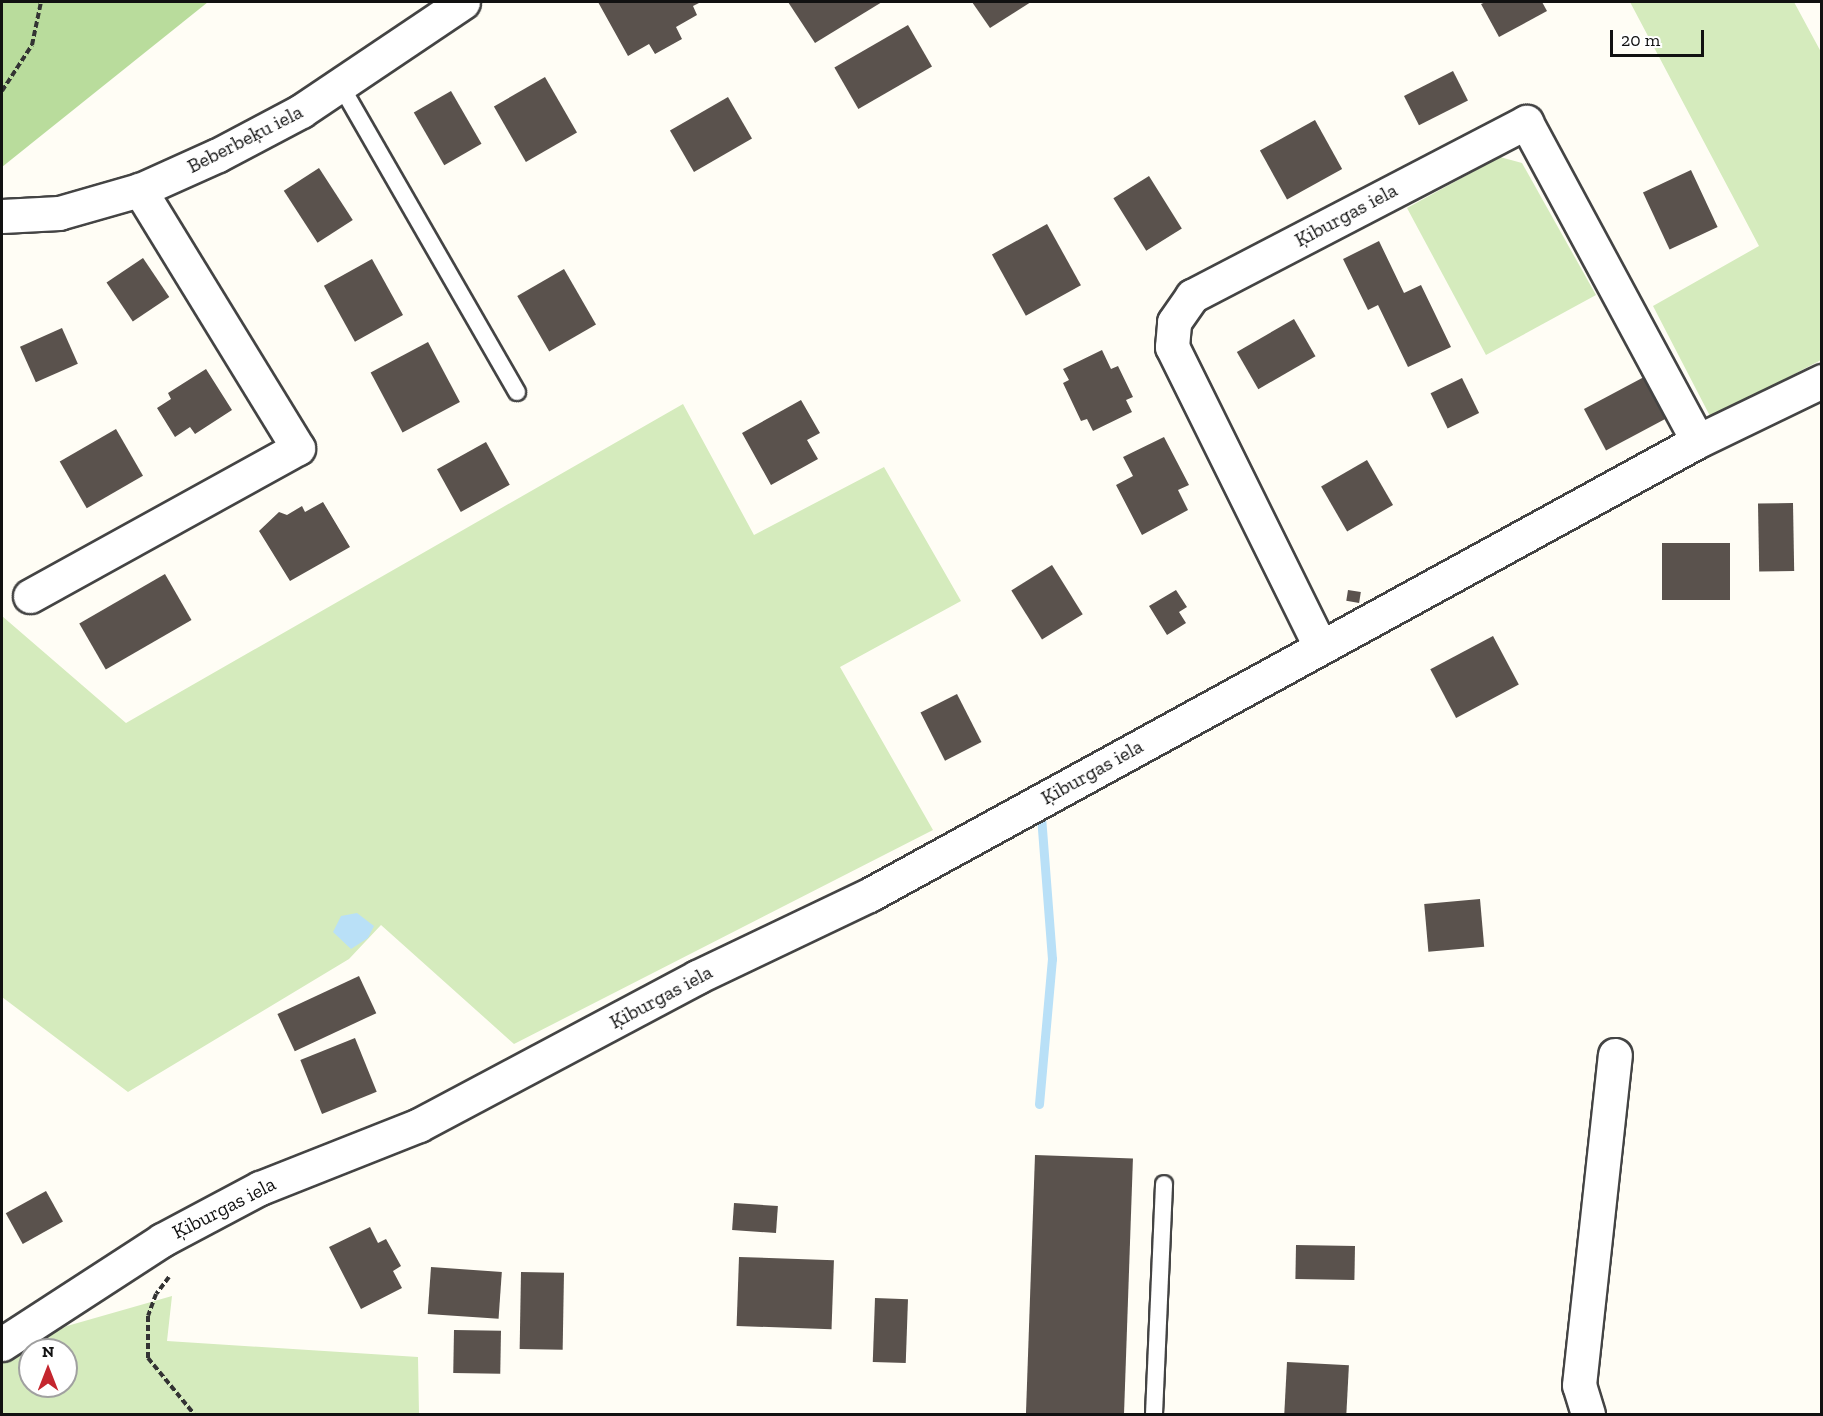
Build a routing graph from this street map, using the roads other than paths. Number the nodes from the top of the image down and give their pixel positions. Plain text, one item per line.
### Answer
1 (463, 2) edge
2 (341, 86) junction
3 (140, 190) junction
4 (2, 216) edge
5 (1821, 381) edge
6 (518, 392) dead end
7 (1698, 441) junction
8 (30, 596) dead end
9 (1320, 646) junction
10 (1615, 1055) dead end
11 (1164, 1184) dead end
12 (2, 1344) edge
13 (1154, 1414) edge
14 (1588, 1414) edge

1 - 2 street, Beberbeķu iela
2 - 3 street, Beberbeķu iela
2 - 6 lane
3 - 4 street, Beberbeķu iela
3 - 8 street
5 - 7 street, Ķiburgas iela
7 - 9 street, Ķiburgas iela
7 - 9 street, Ķiburgas iela
9 - 12 street, Ķiburgas iela
10 - 14 street
11 - 13 lane

